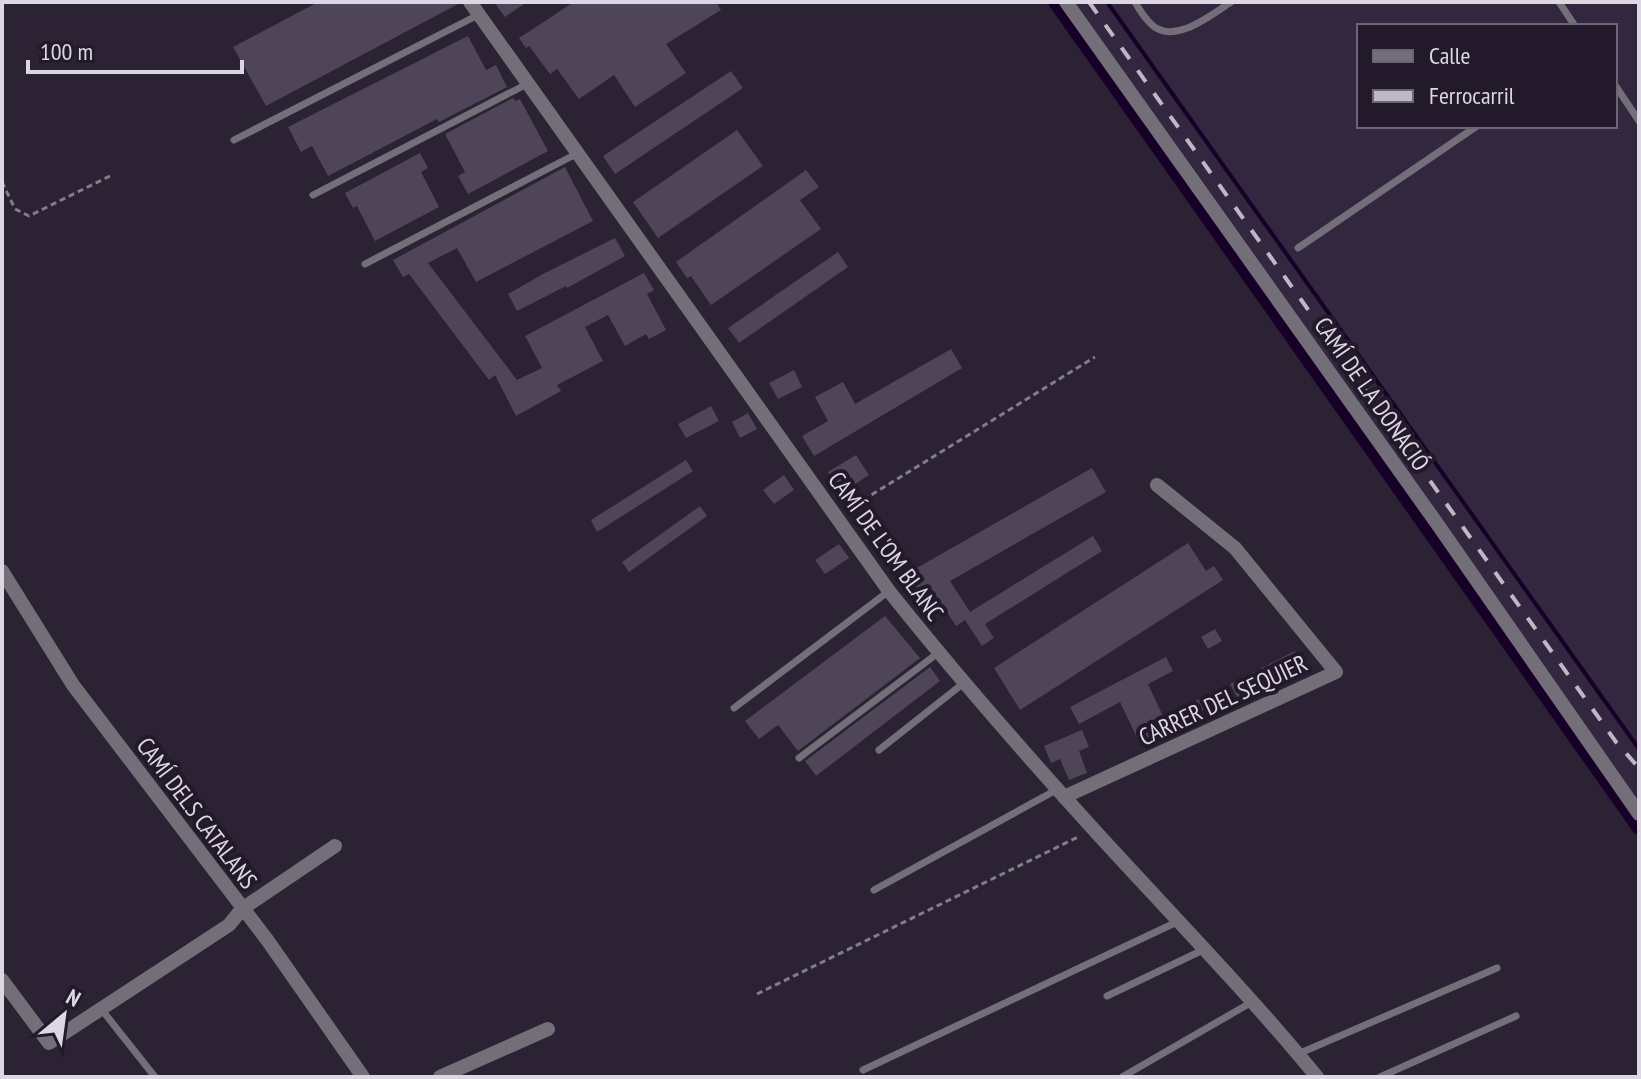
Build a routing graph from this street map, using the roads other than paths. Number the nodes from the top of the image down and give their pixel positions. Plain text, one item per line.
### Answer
1 (1066, 2) edge
2 (1135, 2) edge
3 (1231, 2) edge
4 (1559, 2) edge
5 (474, 8) edge
6 (1574, 24) edge
7 (527, 83) junction
8 (1617, 88) edge
9 (1639, 121) edge
10 (1474, 128) edge
11 (234, 140) dead end
12 (578, 153) junction
13 (313, 195) dead end
14 (1298, 248) dead end
15 (365, 264) dead end
16 (1157, 485) dead end
17 (2, 571) edge
18 (889, 591) junction
19 (938, 653) junction
20 (965, 682) junction
21 (734, 708) dead end
22 (879, 750) dead end
23 (799, 758) dead end
24 (1061, 793) junction
25 (1639, 814) edge
26 (335, 846) dead end
27 (874, 890) dead end
28 (242, 909) junction
29 (1179, 921) junction
30 (1205, 949) junction
31 (1497, 968) dead end
32 (2, 980) edge
33 (1107, 996) dead end
34 (1253, 1001) junction
35 (102, 1010) junction
36 (1516, 1016) dead end
37 (548, 1029) dead end
38 (1298, 1054) junction
39 (863, 1070) dead end
40 (155, 1077) edge
41 (363, 1077) edge
42 (440, 1077) edge
43 (1122, 1077) edge
44 (1317, 1077) edge
45 (1380, 1077) edge

1 - 25 street, CAMÍ DE LA DONACIÓ
2 - 3 lane
4 - 6 lane
5 - 7 street, CAMÍ DE L'OM BLANC
5 - 11 lane
7 - 12 street, CAMÍ DE L'OM BLANC
7 - 13 lane
8 - 9 lane
10 - 14 lane
12 - 15 lane
12 - 18 street, CAMÍ DE L'OM BLANC
16 - 24 street, CARRER DEL SEQUIER
17 - 28 street, CAMÍ DELS CATALANS
18 - 19 street, CAMÍ DE L'OM BLANC
18 - 21 lane
19 - 20 street, CAMÍ DE L'OM BLANC
19 - 23 lane
20 - 22 lane
20 - 24 street, CAMÍ DE L'OM BLANC
24 - 27 lane
24 - 29 street, CAMÍ DE L'OM BLANC
26 - 28 street
28 - 35 street
28 - 41 street, CAMÍ DELS CATALANS
29 - 30 street, CAMÍ DE L'OM BLANC
29 - 39 lane
30 - 33 lane
30 - 34 street, CAMÍ DE L'OM BLANC
31 - 38 lane
32 - 35 street
34 - 38 street, CAMÍ DE L'OM BLANC
34 - 43 lane
35 - 40 lane
36 - 45 lane
37 - 42 street
38 - 44 street, CAMÍ DE L'OM BLANC

